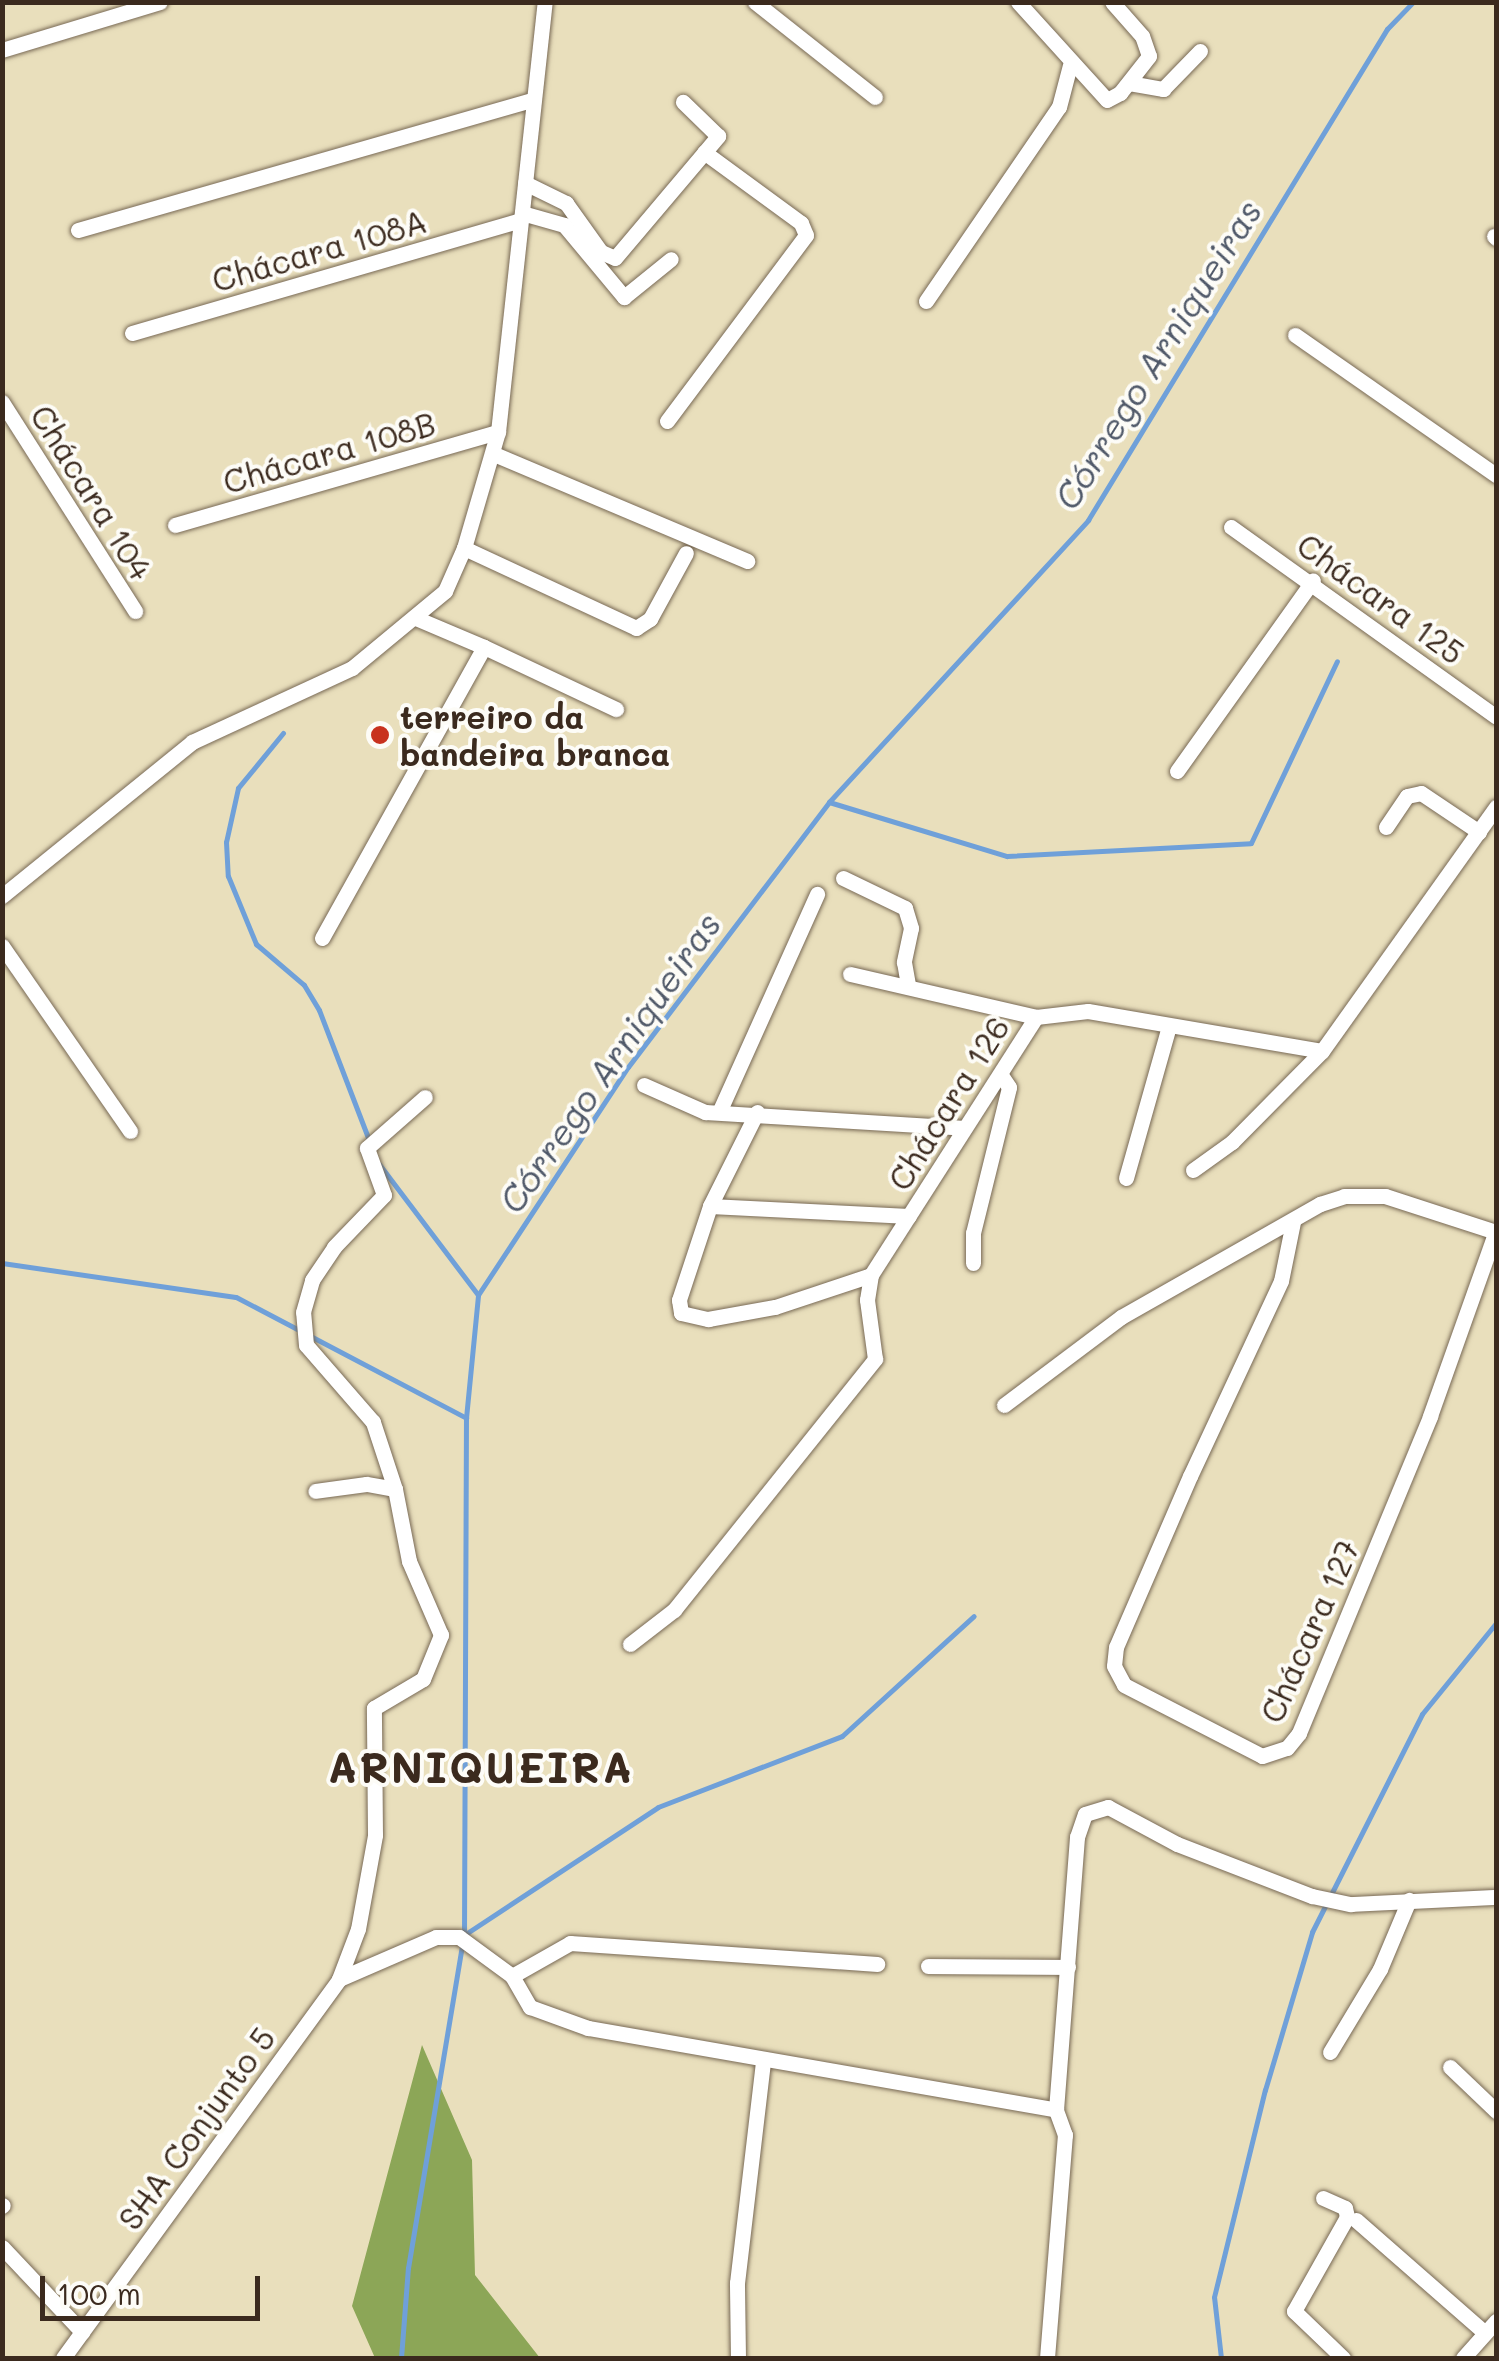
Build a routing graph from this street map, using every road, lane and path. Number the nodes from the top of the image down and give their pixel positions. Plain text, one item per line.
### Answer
1 (160, 2) edge
2 (545, 2) edge
3 (755, 2) edge
4 (1018, 2) edge
5 (1112, 2) edge
6 (2, 50) edge
7 (1200, 51) dead end
8 (1070, 64) junction
9 (1129, 83) junction
10 (876, 97) dead end
11 (534, 98) junction
12 (684, 102) dead end
13 (704, 152) junction
14 (526, 183) junction
15 (522, 216) junction
16 (78, 230) dead end
17 (671, 259) dead end
18 (926, 302) dead end
19 (132, 333) dead end
20 (1295, 336) dead end
21 (2, 402) edge
22 (667, 421) dead end
23 (498, 432) junction
24 (494, 454) junction
25 (1496, 475) edge
26 (175, 525) dead end
27 (1231, 527) dead end
28 (464, 548) junction
29 (686, 552) dead end
30 (747, 561) dead end
31 (1313, 580) junction
32 (136, 611) dead end
33 (418, 618) junction
34 (484, 647) junction
35 (616, 709) dead end
36 (1496, 716) edge
37 (1177, 771) dead end
38 (1496, 807) edge
39 (1386, 827) dead end
40 (1479, 832) junction
41 (843, 878) dead end
42 (817, 894) dead end
43 (2, 896) edge
44 (322, 938) dead end
45 (2, 946) edge
46 (850, 974) dead end
47 (908, 986) junction
48 (1036, 1016) junction
49 (1169, 1026) junction
50 (1322, 1051) junction
51 (1001, 1075) junction
52 (644, 1085) dead end
53 (424, 1098) dead end
54 (720, 1110) junction
55 (757, 1112) junction
56 (965, 1128) junction
57 (130, 1131) dead end
58 (1193, 1170) dead end
59 (1126, 1178) dead end
60 (710, 1206) junction
61 (909, 1216) junction
62 (1292, 1222) junction
63 (1496, 1232) edge
64 (972, 1263) dead end
65 (871, 1275) junction
66 (1004, 1405) dead end
67 (395, 1489) junction
68 (315, 1491) dead end
69 (630, 1644) dead end
70 (1496, 1897) edge
71 (1409, 1900) junction
72 (876, 1964) dead end
73 (928, 1966) dead end
74 (1068, 1967) junction
75 (512, 1976) junction
76 (340, 1979) junction
77 (1330, 2052) dead end
78 (763, 2062) junction
79 (1450, 2066) dead end
80 (1493, 2102) edge
81 (1056, 2110) junction
82 (1323, 2198) dead end
83 (1356, 2220) dead end
84 (2, 2247) edge
85 (1491, 2327) edge
86 (82, 2332) junction
87 (63, 2358) edge
88 (738, 2358) edge
89 (1047, 2358) edge
90 (1344, 2358) edge
91 (1463, 2358) edge

1 - 6 street
2 - 11 street
3 - 10 street
4 - 8 street
5 - 9 street
7 - 9 street
8 - 9 street
8 - 18 street
11 - 14 street
11 - 16 street
12 - 13 street
13 - 14 street
13 - 22 street
14 - 15 street
15 - 17 street
15 - 19 street, Chácara 108A
15 - 23 street
20 - 25 street
21 - 32 street, Chácara 104
23 - 24 street
23 - 26 street, Chácara 108B
24 - 28 street
24 - 30 street
27 - 31 street, Chácara 125
28 - 29 street
28 - 33 street
31 - 36 street, Chácara 125
31 - 37 street
33 - 34 street
33 - 43 street
34 - 35 street
34 - 44 street
38 - 40 street
39 - 40 street
40 - 50 street
41 - 47 street
42 - 54 street
45 - 57 street
46 - 47 street
47 - 48 street
48 - 49 street, Chácara 126
48 - 51 street, Chácara 126
49 - 50 street, Chácara 126
49 - 59 street
50 - 58 street
51 - 56 street, Chácara 126
51 - 64 street
52 - 54 street
53 - 67 street
54 - 55 street
55 - 56 street
55 - 60 street
56 - 61 street, Chácara 126
60 - 61 street
60 - 65 street
61 - 65 street, Chácara 126
62 - 63 street
62 - 63 street, Chácara 127
62 - 66 street
65 - 69 street
67 - 68 street
67 - 76 street
70 - 71 street
71 - 74 street
71 - 77 street
72 - 75 street
73 - 74 street
74 - 81 street
75 - 76 street
75 - 78 street
76 - 86 street, SHA Conjunto 5
78 - 81 street
78 - 88 street
79 - 80 street
81 - 89 street
82 - 90 street
83 - 85 street
84 - 86 street
85 - 91 street
86 - 87 street, SHA Conjunto 5

